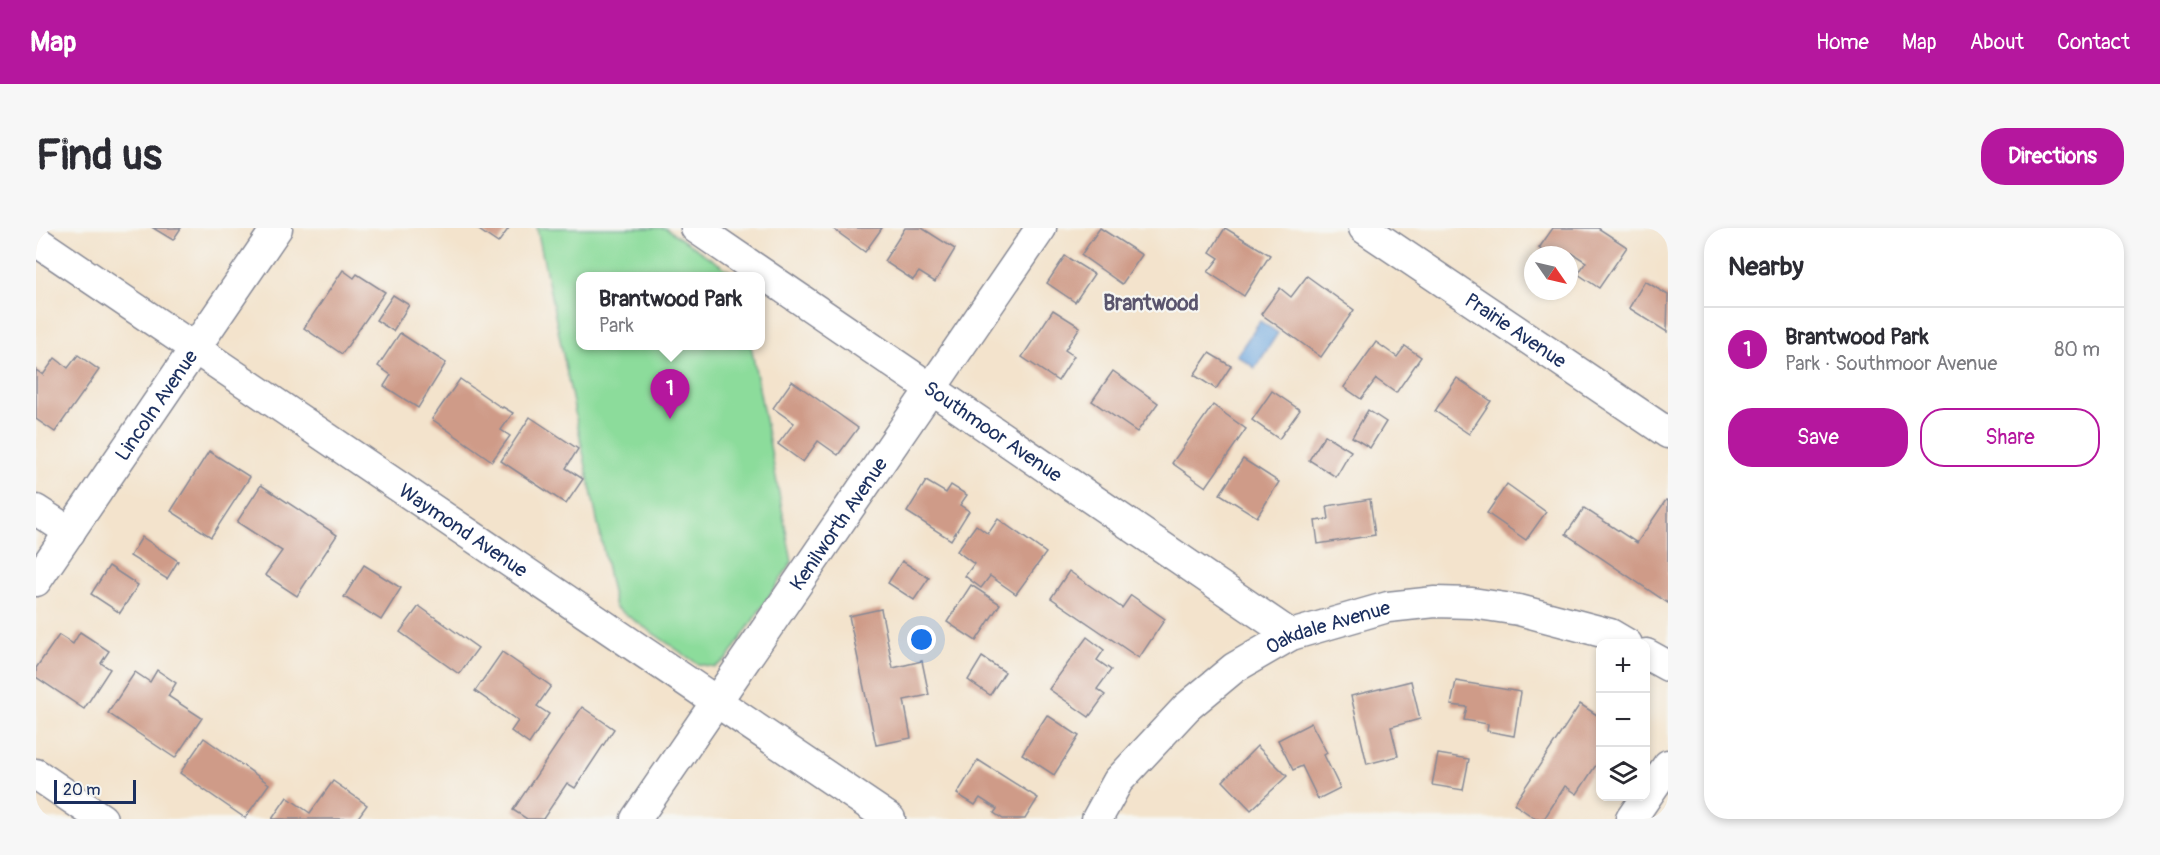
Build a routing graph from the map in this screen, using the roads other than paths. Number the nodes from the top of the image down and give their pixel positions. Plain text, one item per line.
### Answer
1 (277, 228) edge
2 (696, 228) edge
3 (1041, 228) edge
4 (1364, 228) edge
5 (36, 241) edge
6 (761, 272) edge
7 (765, 275) edge
8 (195, 348) junction
9 (931, 388) junction
10 (1668, 433) edge
11 (36, 510) edge
12 (70, 532) junction
13 (36, 581) edge
14 (1291, 635) junction
15 (1618, 639) edge
16 (1650, 656) edge
17 (1668, 666) edge
18 (718, 702) junction
19 (1668, 765) edge
20 (36, 774) edge
21 (102, 819) edge
22 (636, 819) edge
23 (890, 819) edge
24 (1097, 819) edge
25 (1631, 819) edge

1 - 8 street, Lincoln Avenue
2 - 6 street, Southmoor Avenue
3 - 9 street, Kenilworth Avenue
4 - 10 street, Prairie Avenue
5 - 8 street, Waymond Avenue
7 - 9 street, Southmoor Avenue
8 - 12 street, Lincoln Avenue
8 - 18 street, Waymond Avenue
9 - 14 street, Southmoor Avenue
9 - 18 street, Kenilworth Avenue
11 - 12 street
12 - 13 street, Lincoln Avenue
14 - 15 street, Oakdale Avenue
14 - 24 street, Oakdale Avenue
16 - 17 street
18 - 22 street, Kenilworth Avenue
18 - 23 street, Waymond Avenue
19 - 25 street
20 - 21 street

